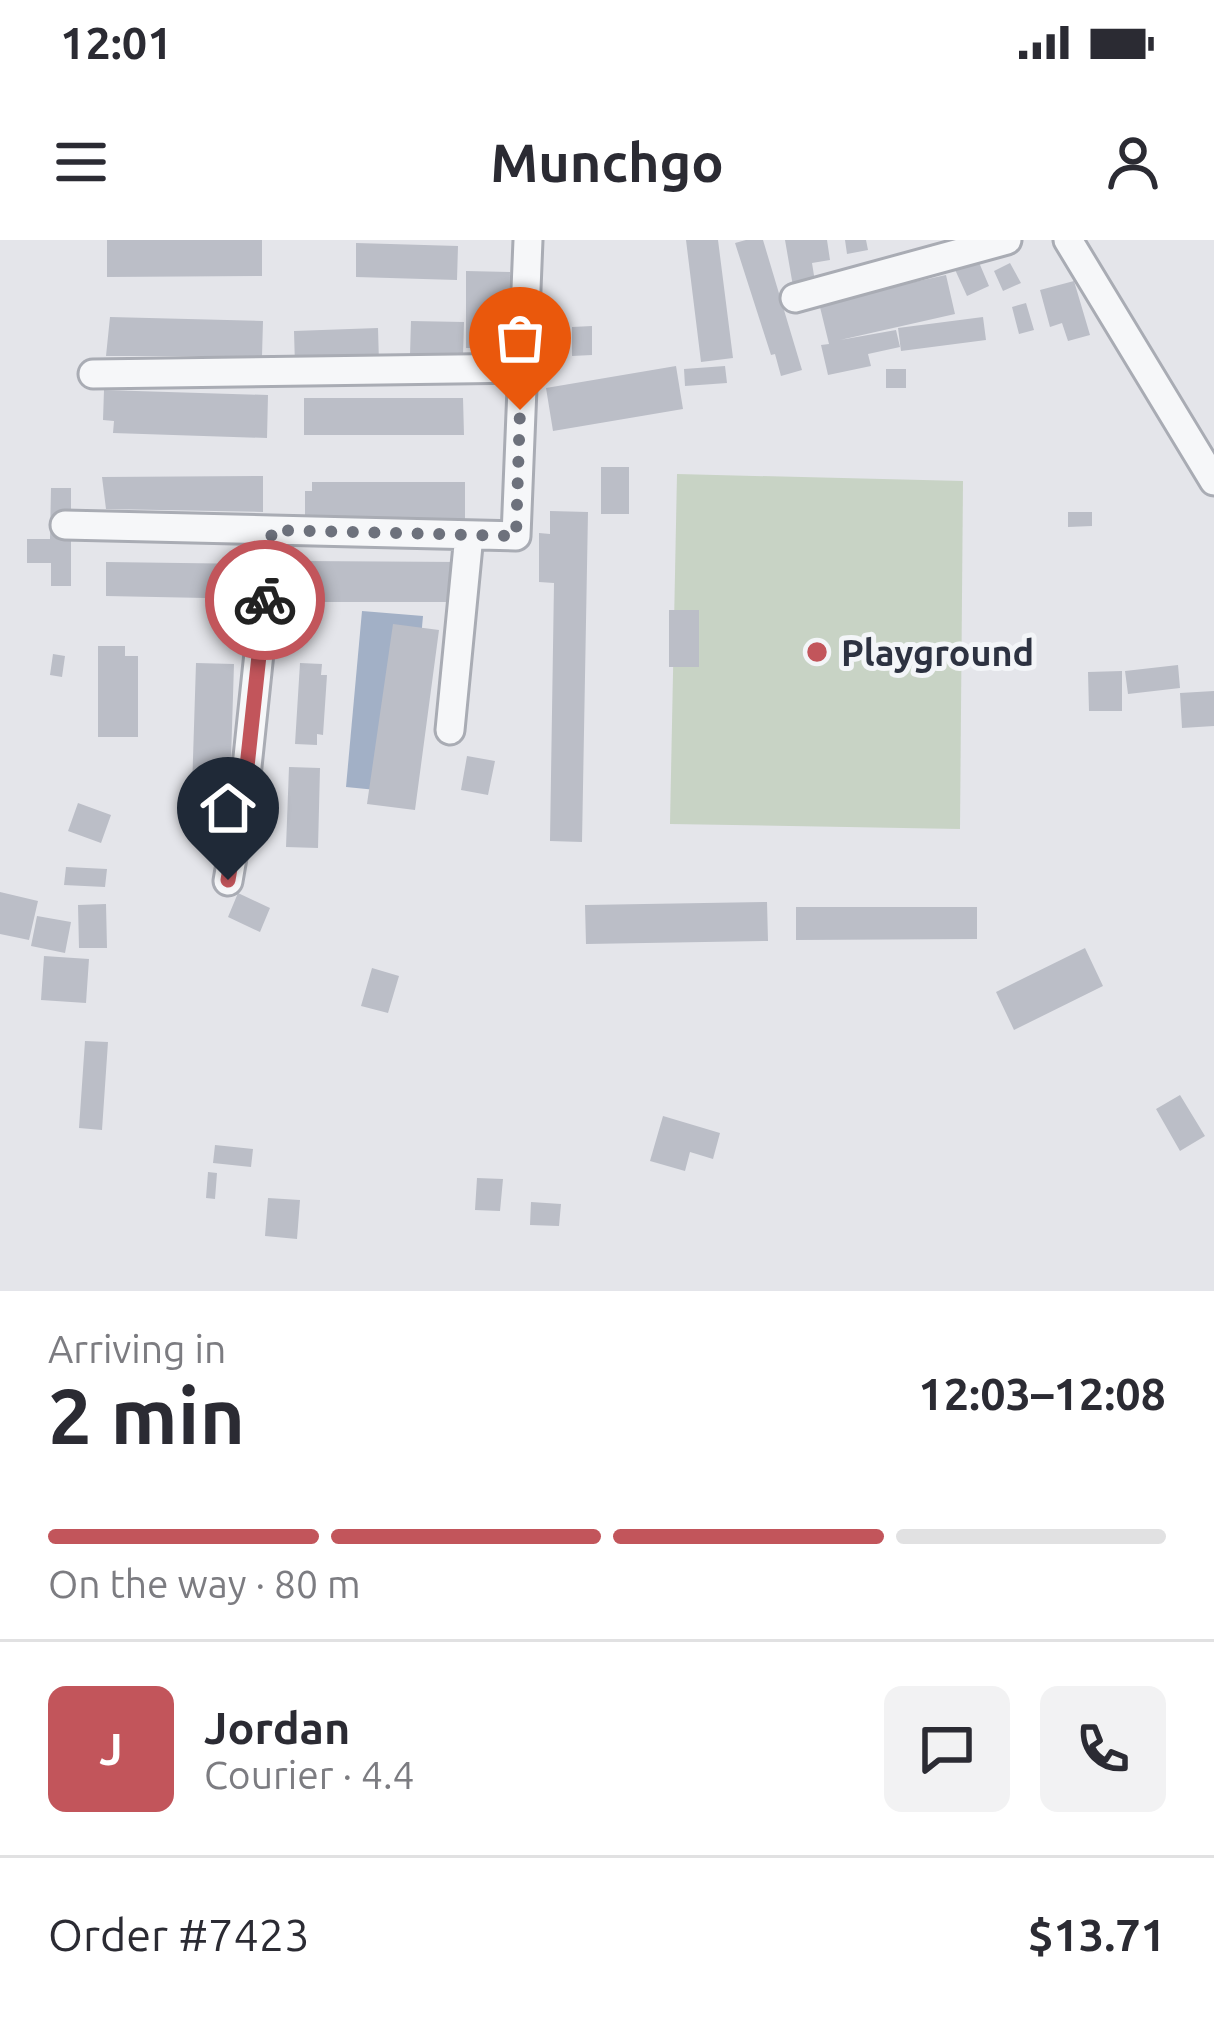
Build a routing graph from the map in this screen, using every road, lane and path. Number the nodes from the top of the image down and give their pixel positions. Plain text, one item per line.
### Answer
1 (528, 240) edge
2 (1007, 240) edge
3 (1068, 240) edge
4 (795, 298) dead end
5 (521, 368) junction
6 (93, 374) dead end
7 (1214, 482) edge
8 (65, 525) dead end
9 (272, 530) junction
10 (470, 535) junction
11 (450, 730) dead end
12 (228, 880) dead end

1 - 5 street
2 - 4 street
3 - 7 street
5 - 6 street
5 - 10 street
8 - 9 street
9 - 10 street
9 - 12 street
10 - 11 street

